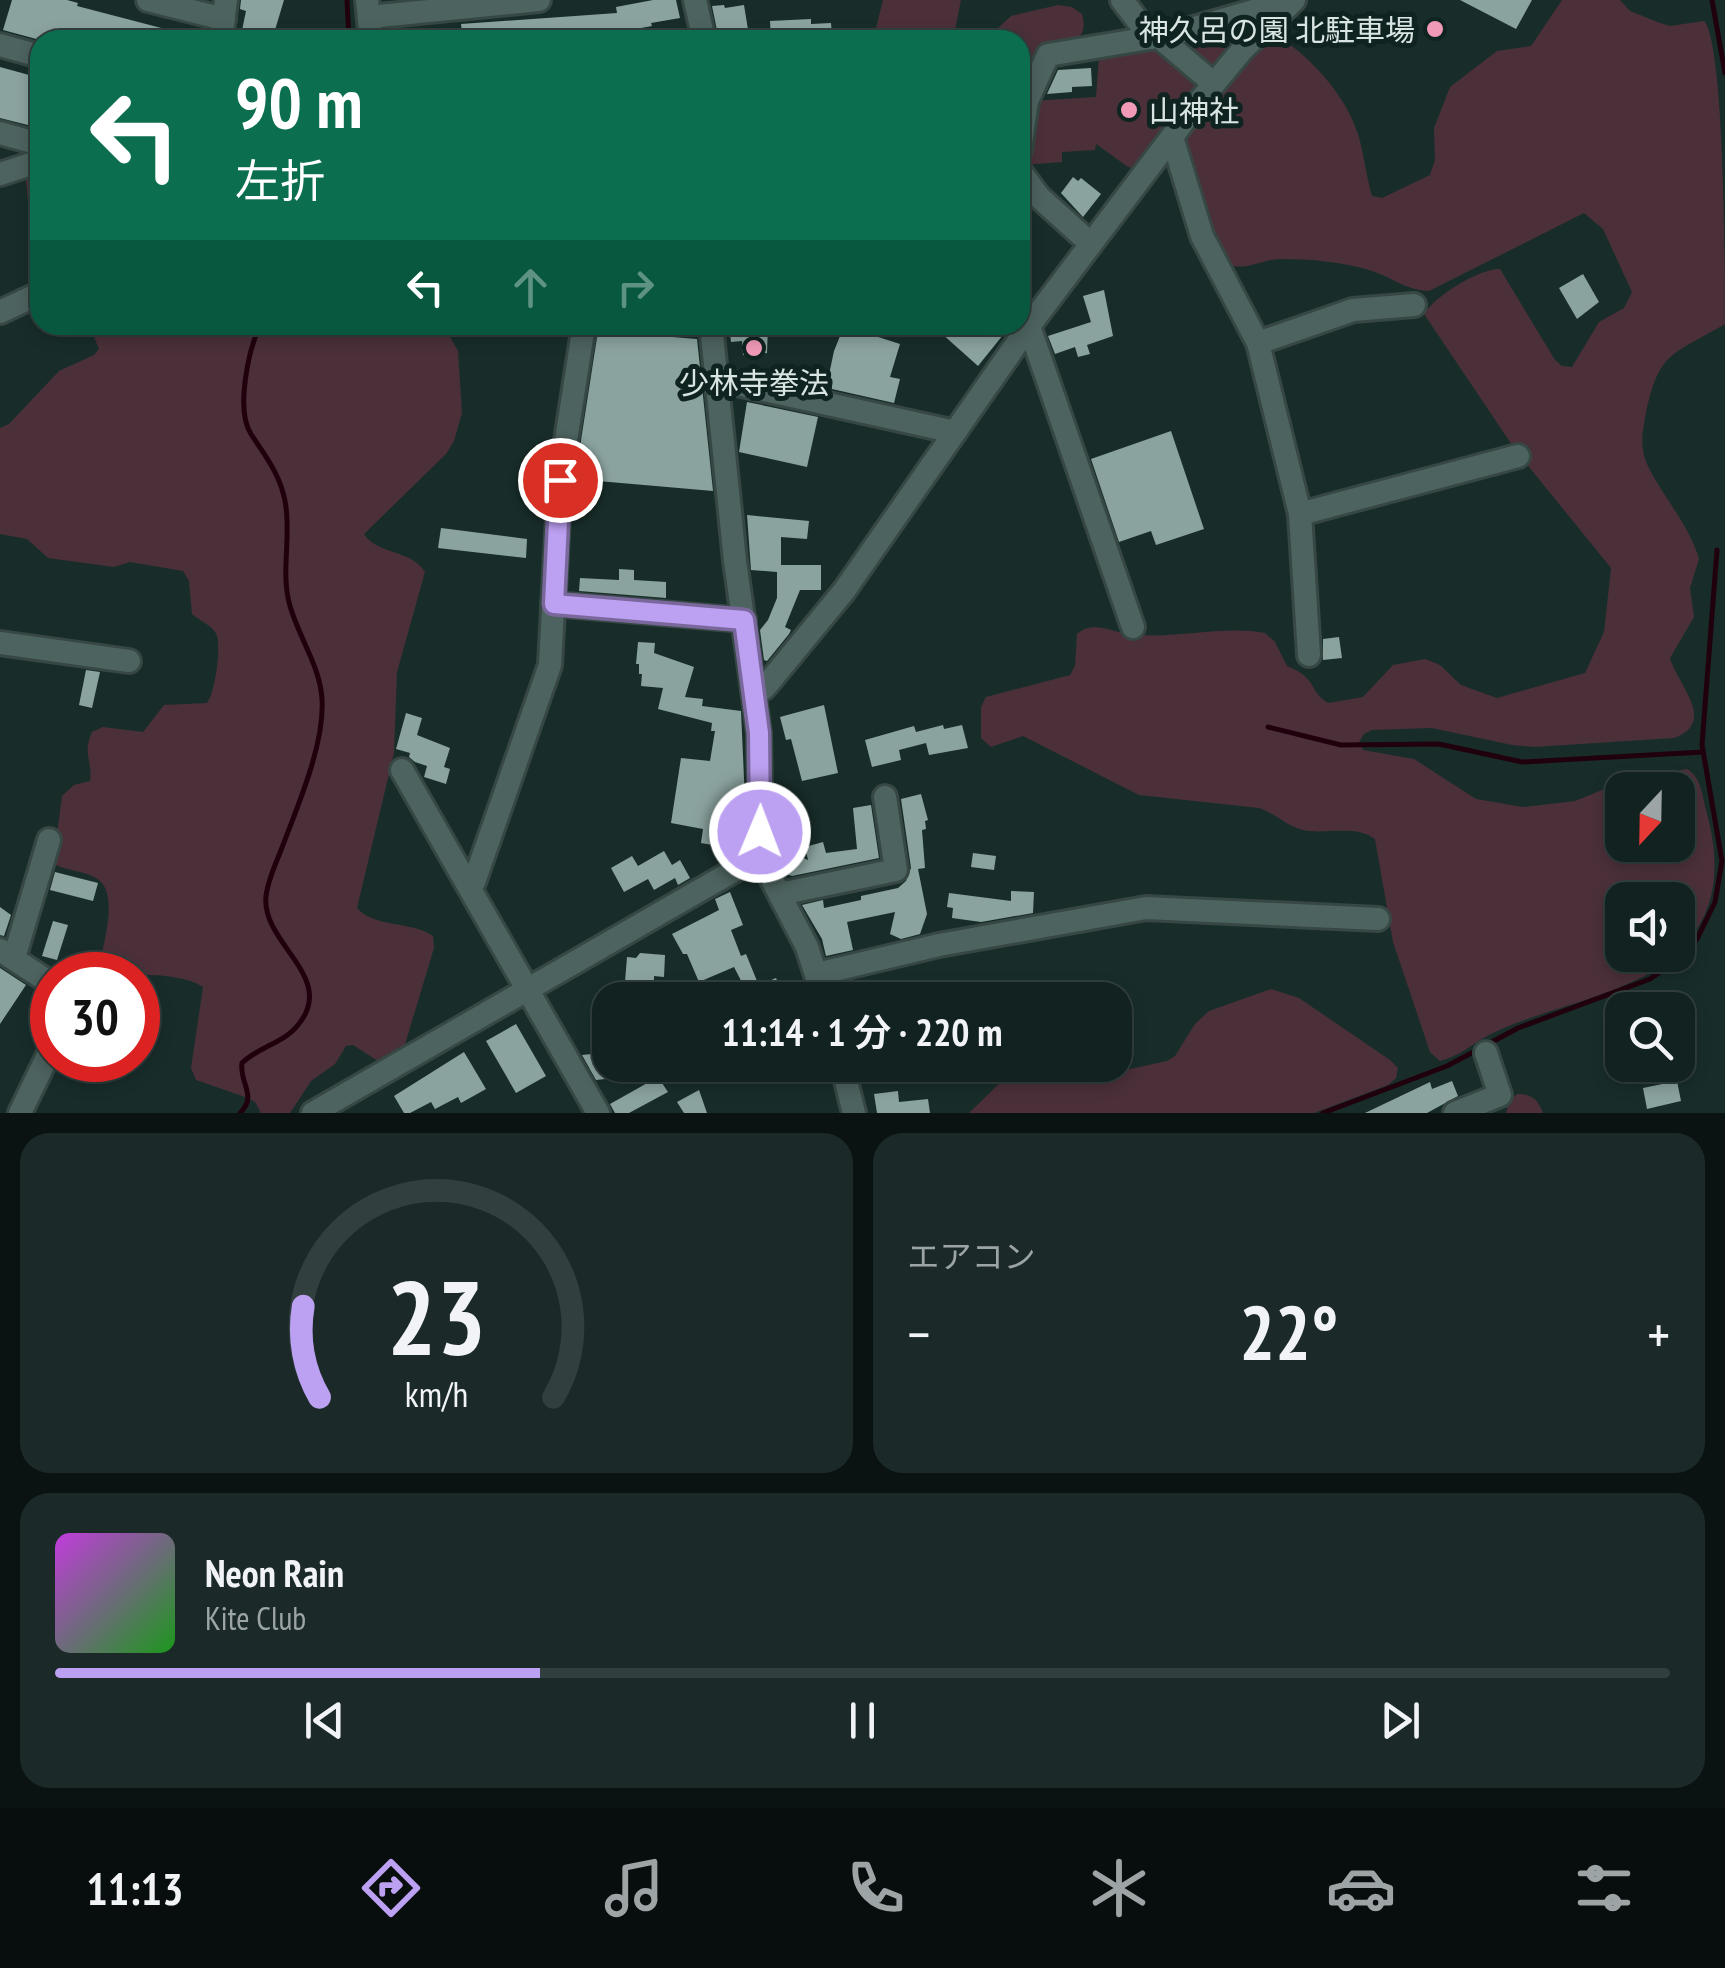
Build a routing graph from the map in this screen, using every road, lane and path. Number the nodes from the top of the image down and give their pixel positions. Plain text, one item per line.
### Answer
1 (148, 0) edge
2 (539, 0) edge
3 (695, 0) edge
4 (1122, 0) edge
5 (1291, 3) edge
6 (369, 19) edge
7 (224, 20) edge
8 (702, 30) edge
9 (1155, 37) junction
10 (0, 45) edge
11 (30, 53) edge
12 (1213, 83) junction
13 (1030, 95) edge
14 (0, 133) edge
15 (1172, 137) junction
16 (30, 141) edge
17 (30, 164) edge
18 (0, 174) edge
19 (1030, 185) edge
20 (1091, 244) junction
21 (30, 297) edge
22 (1414, 305) dead end
23 (0, 312) edge
24 (1030, 325) edge
25 (1030, 329) edge
26 (582, 335) edge
27 (712, 335) edge
28 (1023, 335) edge
29 (1258, 343) junction
30 (719, 380) junction
31 (955, 432) junction
32 (1518, 456) dead end
33 (1300, 514) junction
34 (554, 604) junction
35 (744, 620) junction
36 (1133, 627) dead end
37 (0, 643) edge
38 (1309, 655) dead end
39 (129, 660) dead end
40 (753, 689) junction
41 (402, 770) dead end
42 (885, 797) dead end
43 (49, 840) dead end
44 (762, 854) junction
45 (468, 885) junction
46 (780, 894) junction
47 (1378, 919) dead end
48 (5, 954) edge
49 (30, 970) edge
50 (818, 974) junction
51 (820, 982) edge
52 (528, 990) junction
53 (1486, 1052) dead end
54 (35, 1082) edge
55 (845, 1082) edge
56 (851, 1112) edge
57 (20, 1113) edge
58 (313, 1113) edge
59 (598, 1113) edge
60 (1454, 1113) edge

1 - 7 street
2 - 6 street
3 - 8 street
4 - 9 street
5 - 9 street
5 - 12 street
9 - 12 street
9 - 13 street
10 - 11 street
12 - 15 street
14 - 16 street
15 - 20 street
15 - 29 street
17 - 18 street
19 - 20 street
20 - 24 street
21 - 23 street
22 - 29 street
25 - 36 street
26 - 34 street
27 - 30 street
28 - 31 street
29 - 33 street
30 - 31 street
30 - 35 street
31 - 40 street
32 - 33 street
33 - 38 street
34 - 35 street
34 - 45 street
35 - 40 street
37 - 39 street
40 - 44 street
41 - 45 street
42 - 46 street
43 - 48 street
44 - 46 street
44 - 52 street
45 - 52 street
46 - 50 street
47 - 50 street
48 - 49 street
50 - 51 street
52 - 58 street
52 - 59 street
53 - 60 street
54 - 57 street
55 - 56 street

